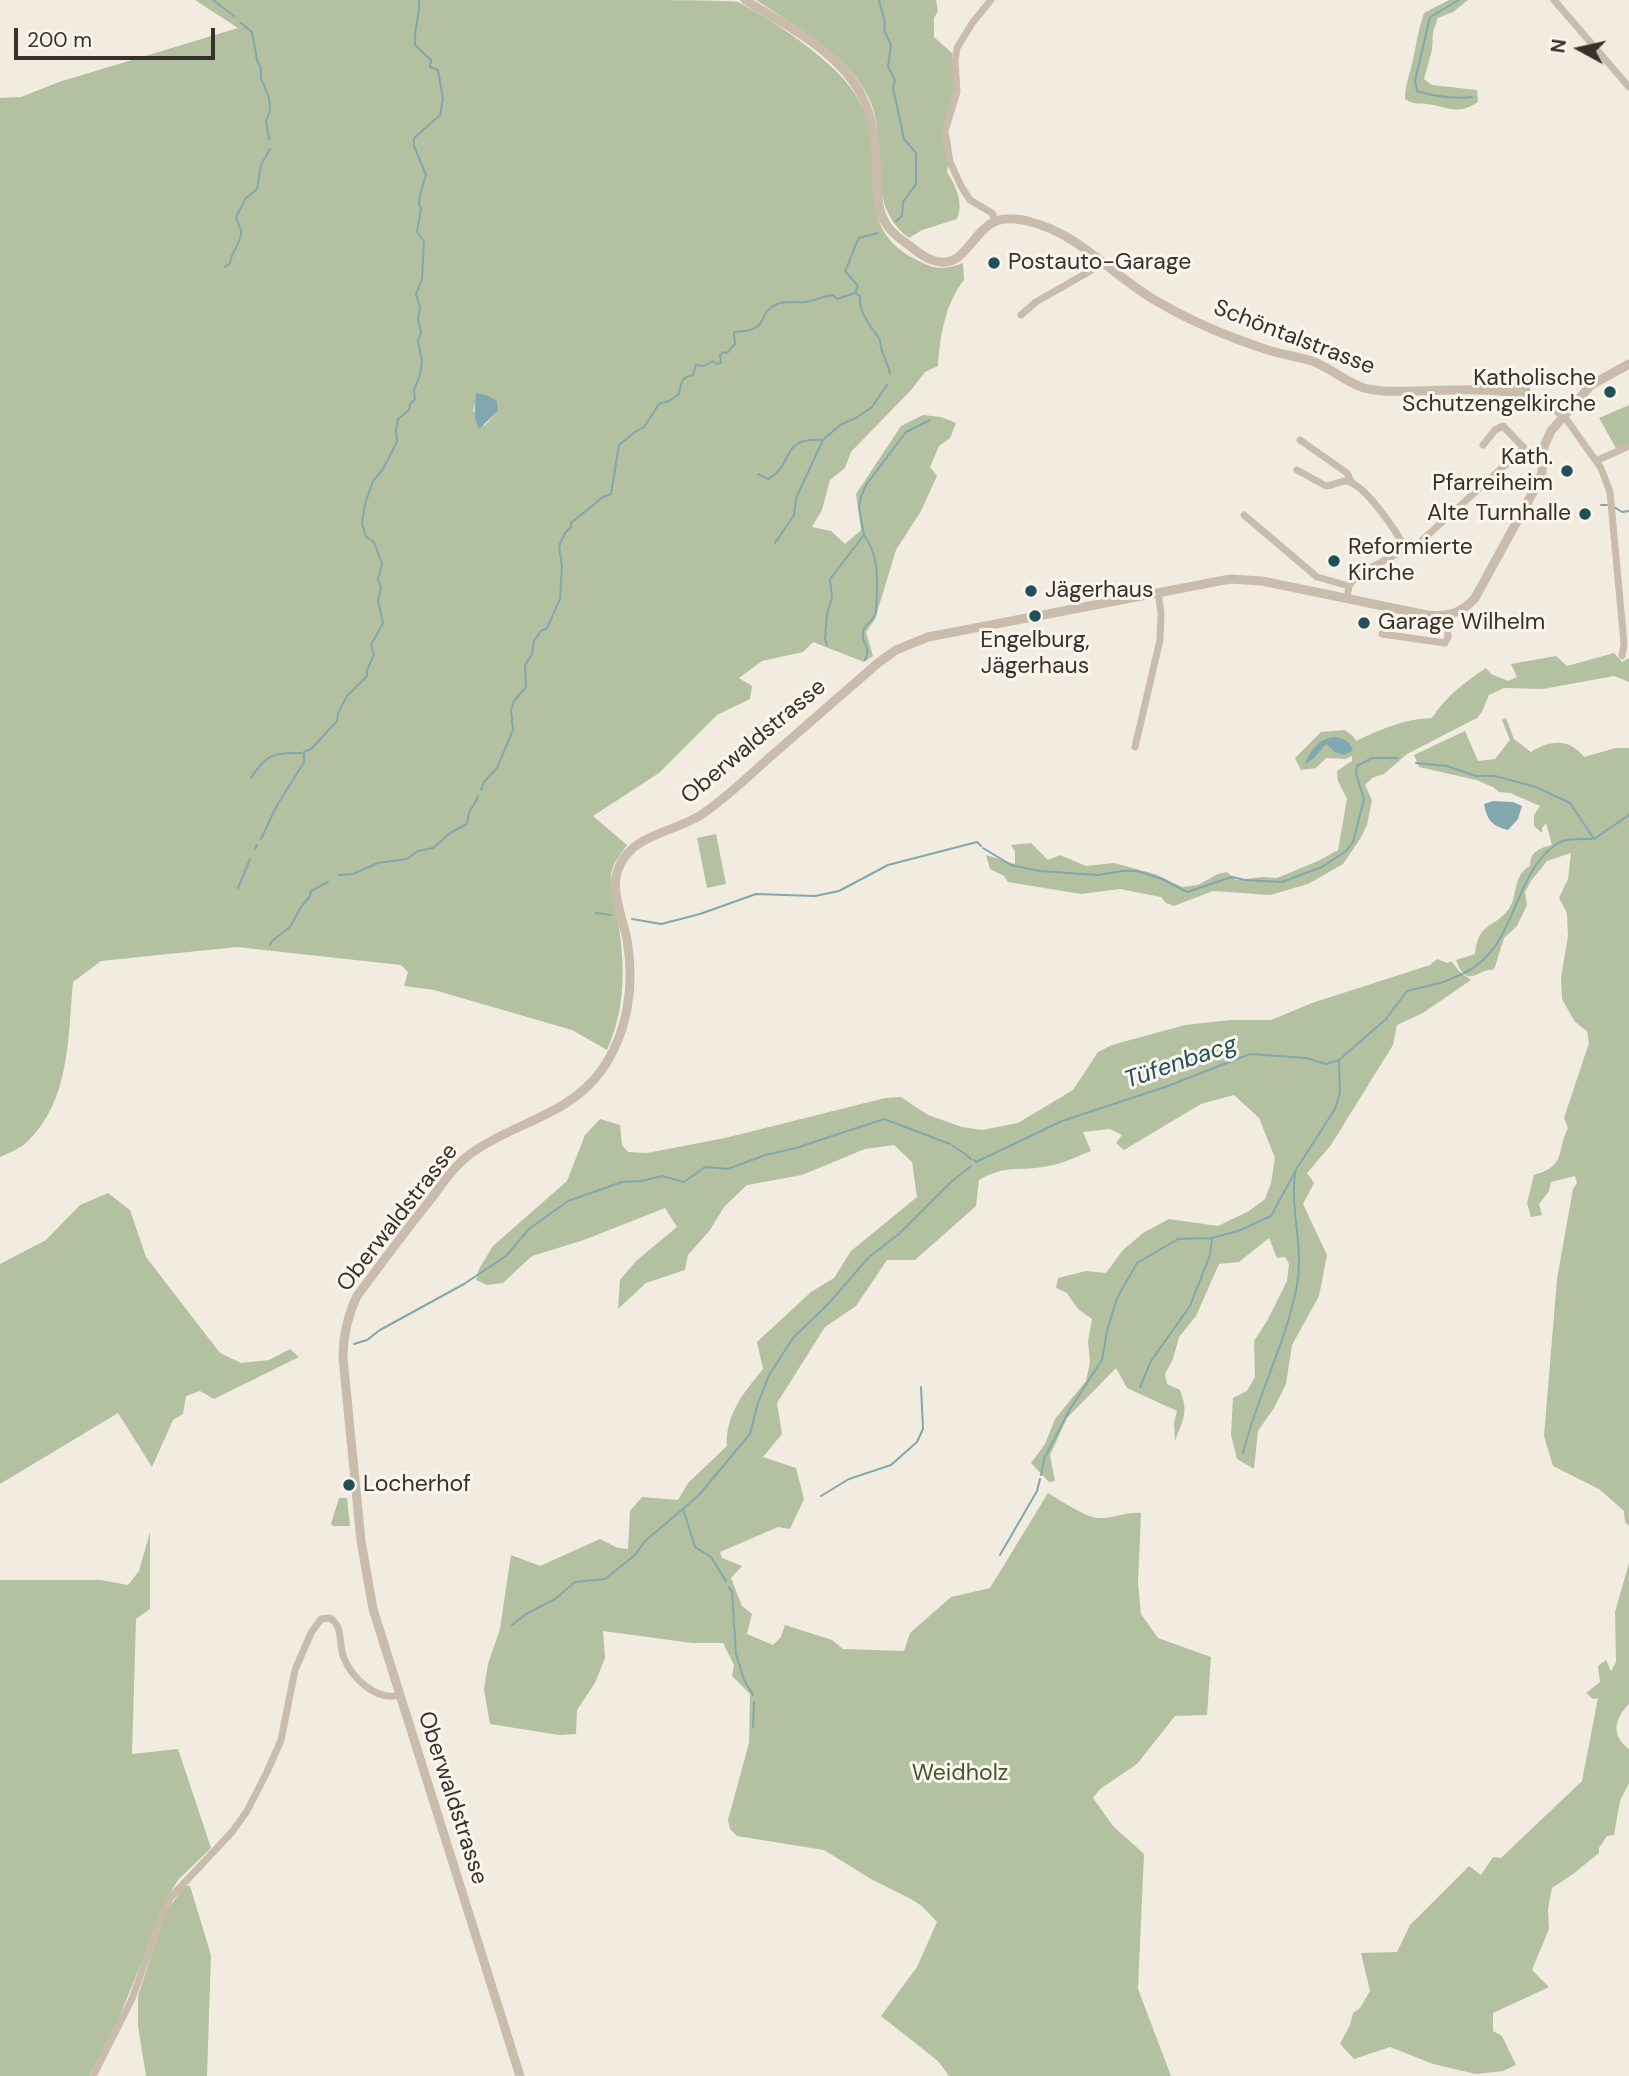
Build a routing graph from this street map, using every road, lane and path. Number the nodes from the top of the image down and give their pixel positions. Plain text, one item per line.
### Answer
1 (746, 0) edge
2 (991, 0) edge
3 (1554, 0) edge
4 (1629, 87) edge
5 (996, 221) junction
6 (1104, 263) junction
7 (1021, 315) dead end
8 (1629, 364) edge
9 (1564, 415) junction
10 (1300, 440) dead end
11 (1483, 444) dead end
12 (1629, 446) edge
13 (1596, 461) junction
14 (1297, 470) dead end
15 (1353, 484) junction
16 (1244, 515) dead end
17 (1406, 549) junction
18 (1349, 586) junction
19 (1158, 592) junction
20 (1347, 598) junction
21 (1447, 616) junction
22 (1382, 634) dead end
23 (1622, 656) dead end
24 (1135, 747) dead end
25 (400, 1695) junction
26 (93, 2076) edge
27 (520, 2076) edge

1 - 5 street
2 - 5 street
3 - 4 street
5 - 6 street, Schöntalstrasse
6 - 7 street
6 - 9 street, Schöntalstrasse
8 - 9 street
9 - 13 street
9 - 21 street
10 - 15 street
11 - 17 street
12 - 13 street
13 - 23 street
14 - 15 street
15 - 17 street
16 - 18 street
17 - 18 street
18 - 20 street
19 - 20 street, Oberwaldstrasse
19 - 24 street
19 - 25 street, Oberwaldstrasse
20 - 21 street, Oberwaldstrasse
21 - 22 street
25 - 26 street
25 - 27 street, Oberwaldstrasse

